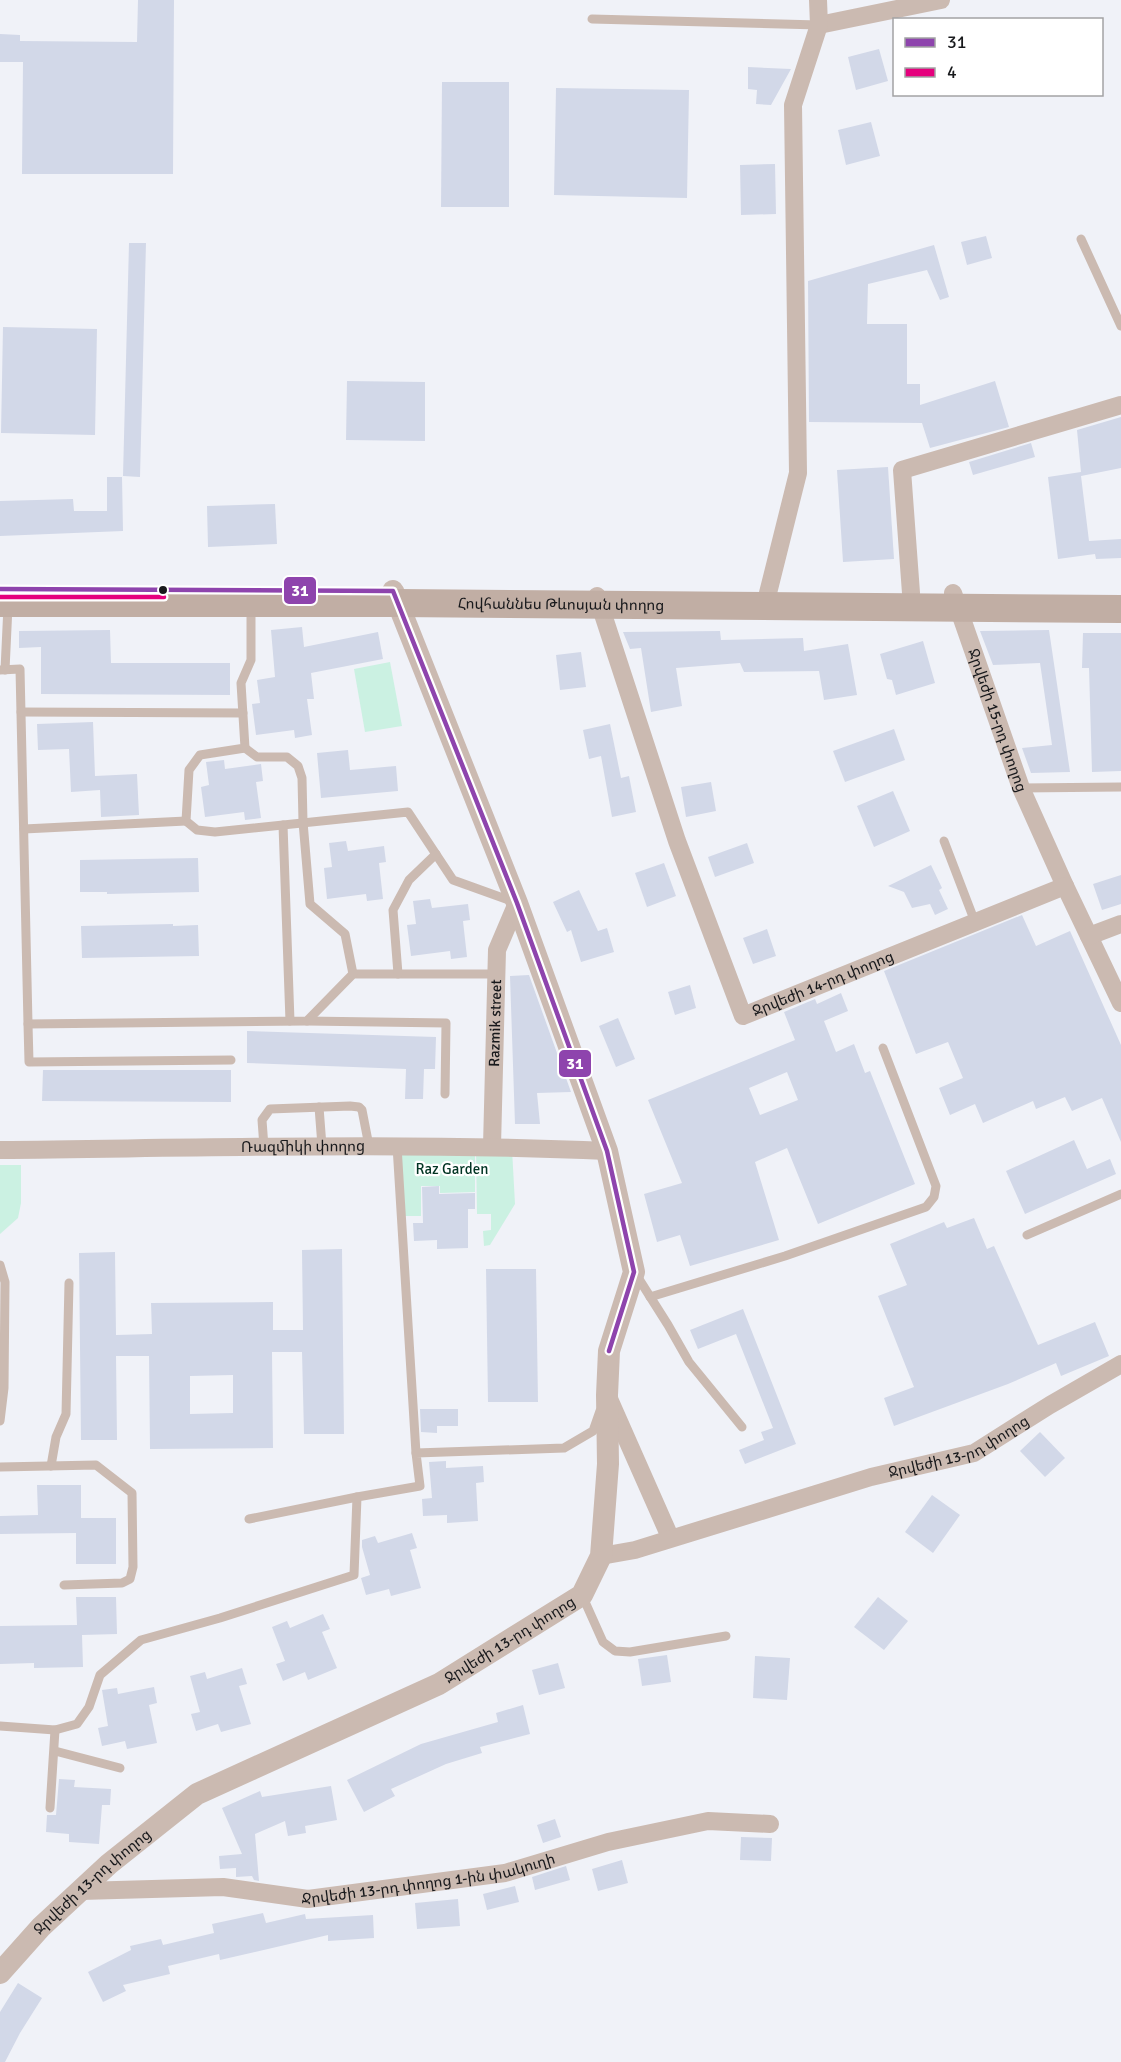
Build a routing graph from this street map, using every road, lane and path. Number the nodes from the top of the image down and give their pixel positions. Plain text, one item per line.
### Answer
1 (818, 0) edge
2 (941, 0) edge
3 (592, 19) dead end
4 (819, 25) junction
5 (1081, 239) dead end
6 (1121, 326) edge
7 (1121, 405) edge
8 (768, 592) junction
9 (911, 593) junction
10 (1121, 594) edge
11 (4, 596) edge
12 (251, 597) junction
13 (396, 597) junction
14 (598, 599) junction
15 (956, 601) junction
16 (1121, 609) edge
17 (3, 670) edge
18 (21, 712) junction
19 (243, 713) junction
20 (245, 748) junction
21 (1121, 787) edge
22 (1021, 788) junction
23 (186, 821) junction
24 (303, 822) junction
25 (283, 825) junction
26 (24, 830) junction
27 (944, 841) dead end
28 (436, 854) junction
29 (1065, 886) junction
30 (517, 903) junction
31 (975, 922) junction
32 (1121, 924) edge
33 (1089, 936) junction
34 (353, 974) junction
35 (398, 974) junction
36 (495, 974) junction
37 (1121, 1002) edge
38 (290, 1021) junction
39 (307, 1021) junction
40 (28, 1024) junction
41 (883, 1048) dead end
42 (231, 1060) dead end
43 (445, 1094) dead end
44 (319, 1107) junction
45 (322, 1146) junction
46 (369, 1146) junction
47 (397, 1146) junction
48 (492, 1146) junction
49 (264, 1147) junction
50 (0, 1150) edge
51 (607, 1151) junction
52 (1121, 1194) edge
53 (1027, 1235) dead end
54 (0, 1265) edge
55 (634, 1272) junction
56 (69, 1283) dead end
57 (650, 1297) junction
58 (1121, 1364) edge
59 (607, 1395) junction
60 (0, 1421) edge
61 (742, 1427) dead end
62 (416, 1453) junction
63 (51, 1466) junction
64 (0, 1467) edge
65 (357, 1497) junction
66 (249, 1519) dead end
67 (670, 1537) junction
68 (601, 1556) junction
69 (64, 1585) dead end
70 (582, 1595) junction
71 (726, 1635) dead end
72 (0, 1726) edge
73 (55, 1730) junction
74 (54, 1751) junction
75 (120, 1768) dead end
76 (50, 1808) dead end
77 (770, 1824) dead end
78 (81, 1891) junction
79 (0, 1973) edge

1 - 4 street
2 - 4 street
3 - 4 lane
4 - 8 street
5 - 6 lane
7 - 9 street
8 - 9 main road, Հովհաննես Թևոսյան փողոց
8 - 14 main road, Հովհաննես Թևոսյան փողոց
9 - 15 main road, Հովհաննես Թևոսյան փողոց
10 - 15 main road, Հովհաննես Թևոսյան փողոց
11 - 12 main road, Հովհաննես Թևոսյան փողոց
11 - 17 lane
12 - 13 main road, Հովհաննես Թևոսյան փողոց
12 - 19 lane
13 - 14 main road, Հովհաննես Թևոսյան փողոց
13 - 30 street
14 - 15 main road, Հովհաննես Թևոսյան փողոց
14 - 31 street, Ջրվեժի 14-րդ փողոց
15 - 16 main road, Հովհաննես Թևոսյան փողոց
15 - 22 street, Ջրվեժի 15-րդ փողոց
17 - 18 lane
18 - 19 lane
18 - 26 lane
19 - 20 lane
20 - 23 lane
20 - 24 lane
21 - 22 lane, Ջրվեժի 15-րդ փողոց
22 - 29 street
23 - 25 lane
23 - 26 lane
24 - 25 lane
24 - 28 lane
24 - 34 lane
25 - 38 lane
26 - 40 lane
27 - 31 lane
28 - 30 lane
28 - 35 lane
29 - 31 street, Ջրվեժի 14-րդ փողոց
29 - 33 street
30 - 36 street, Razmik street
30 - 51 street
32 - 33 street
33 - 37 street
34 - 35 lane
34 - 39 lane
35 - 36 lane
36 - 48 street, Razmik street
38 - 39 lane
38 - 40 lane
39 - 43 lane
40 - 42 lane
41 - 57 lane
44 - 45 lane
44 - 46 lane
44 - 49 lane
45 - 46 street, Ռազմիկի փողոց
45 - 49 street, Ռազմիկի փողոց
46 - 47 street, Ռազմիկի փողոց
47 - 48 street, Ռազմիկի փողոց
47 - 62 lane
48 - 51 street, Ռազմիկի փողոց
49 - 50 street, Ռազմիկի փողոց
51 - 55 street
52 - 53 lane
54 - 60 lane
55 - 57 lane
55 - 59 street
56 - 63 lane
57 - 61 lane
58 - 67 street, Ջրվեժի 13-րդ փողոց
59 - 62 lane
59 - 67 street
59 - 68 street
62 - 65 lane
63 - 64 lane
63 - 69 lane
65 - 66 lane
65 - 73 lane
67 - 68 street, Ջրվեժի 13-րդ փողոց
68 - 70 street, Ջրվեժի 13-րդ փողոց
70 - 71 lane
70 - 78 street, Ջրվեժի 13-րդ փողոց
72 - 73 lane
73 - 74 lane
74 - 75 lane
74 - 76 lane
77 - 78 street, Ջրվեժի 13-րդ փողոց 1-ին փակուղի
78 - 79 street, Ջրվեժի 13-րդ փողոց

